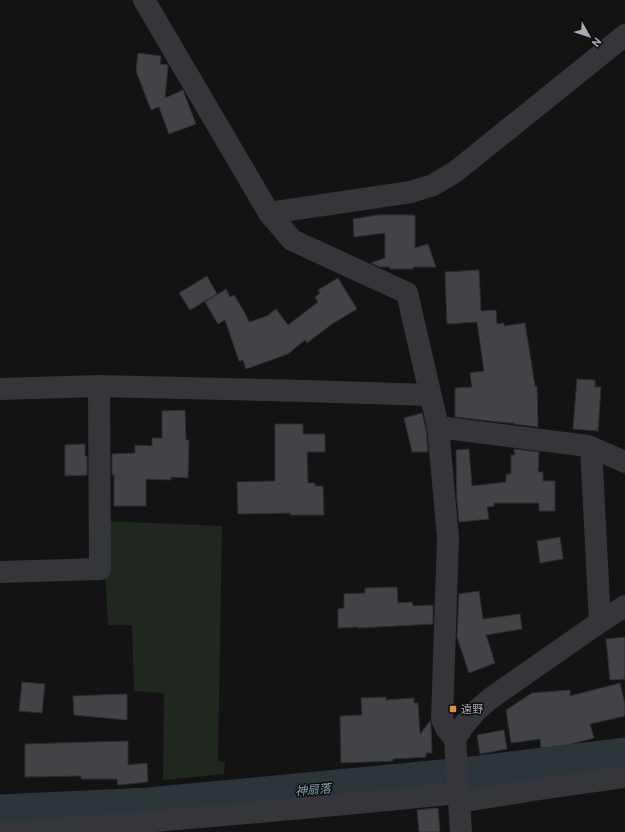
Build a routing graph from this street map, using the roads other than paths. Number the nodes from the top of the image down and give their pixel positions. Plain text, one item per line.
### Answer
1 (144, 0) edge
2 (625, 35) edge
3 (269, 213) junction
4 (99, 386) junction
5 (0, 389) edge
6 (430, 395) junction
7 (438, 427) junction
8 (590, 446) junction
9 (625, 462) edge
10 (0, 572) edge
11 (625, 606) edge
12 (600, 622) junction
13 (455, 739) junction
14 (625, 777) edge
15 (458, 798) junction
16 (8, 832) edge
17 (460, 832) edge

1 - 3 street
2 - 3 street
3 - 6 street
4 - 5 street
4 - 6 street
4 - 10 street
6 - 7 street
7 - 8 street
7 - 13 street
8 - 9 street
8 - 12 street
11 - 12 street
12 - 13 street
13 - 15 street
14 - 15 street
15 - 16 street
15 - 17 street

